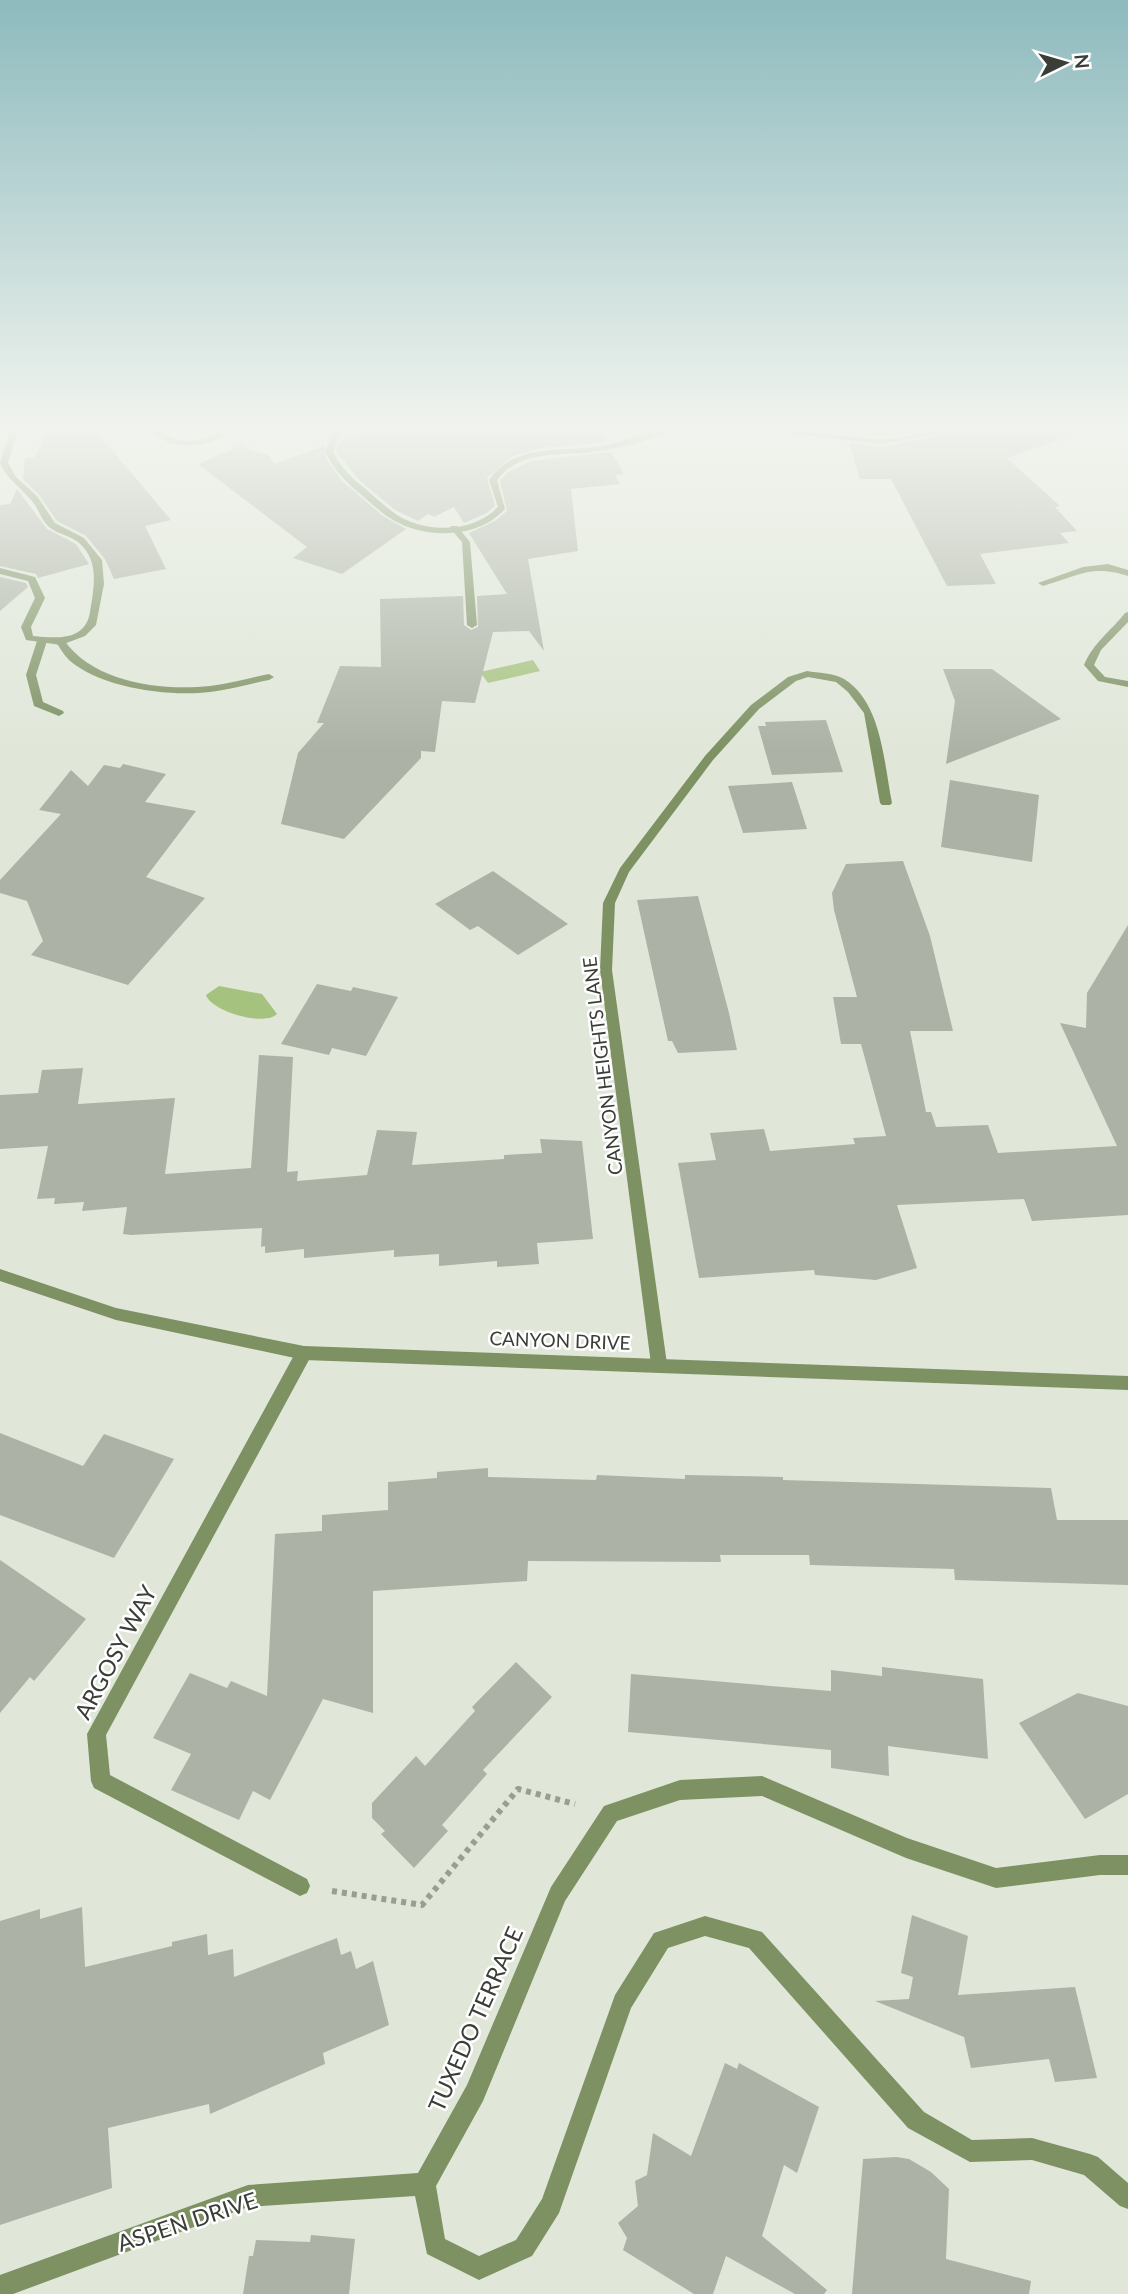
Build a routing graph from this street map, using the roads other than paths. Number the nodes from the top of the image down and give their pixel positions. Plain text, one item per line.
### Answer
1 (74, 536) edge
2 (461, 536) edge
3 (0, 570) edge
4 (1128, 573) edge
5 (1043, 583) dead end
6 (1128, 615) edge
7 (472, 625) dead end
8 (42, 641) junction
9 (61, 642) junction
10 (269, 677) dead end
11 (1128, 684) edge
12 (59, 713) dead end
13 (886, 803) dead end
14 (0, 1275) edge
15 (303, 1353) junction
16 (659, 1364) junction
17 (1128, 1383) edge
18 (1128, 1865) edge
19 (300, 1886) road end
20 (424, 2184) junction
21 (1128, 2197) edge
22 (0, 2287) edge

1 - 9 street
2 - 7 street
3 - 8 street
4 - 5 street
6 - 11 street
8 - 9 street
8 - 12 street
9 - 10 street
13 - 16 street, CANYON HEIGHTS LANE
14 - 15 street, CANYON DRIVE
15 - 16 street, CANYON DRIVE
15 - 19 street, ARGOSY WAY
16 - 17 street, CANYON DRIVE
18 - 20 street, TUXEDO TERRACE
20 - 21 street
20 - 22 street, ASPEN DRIVE

